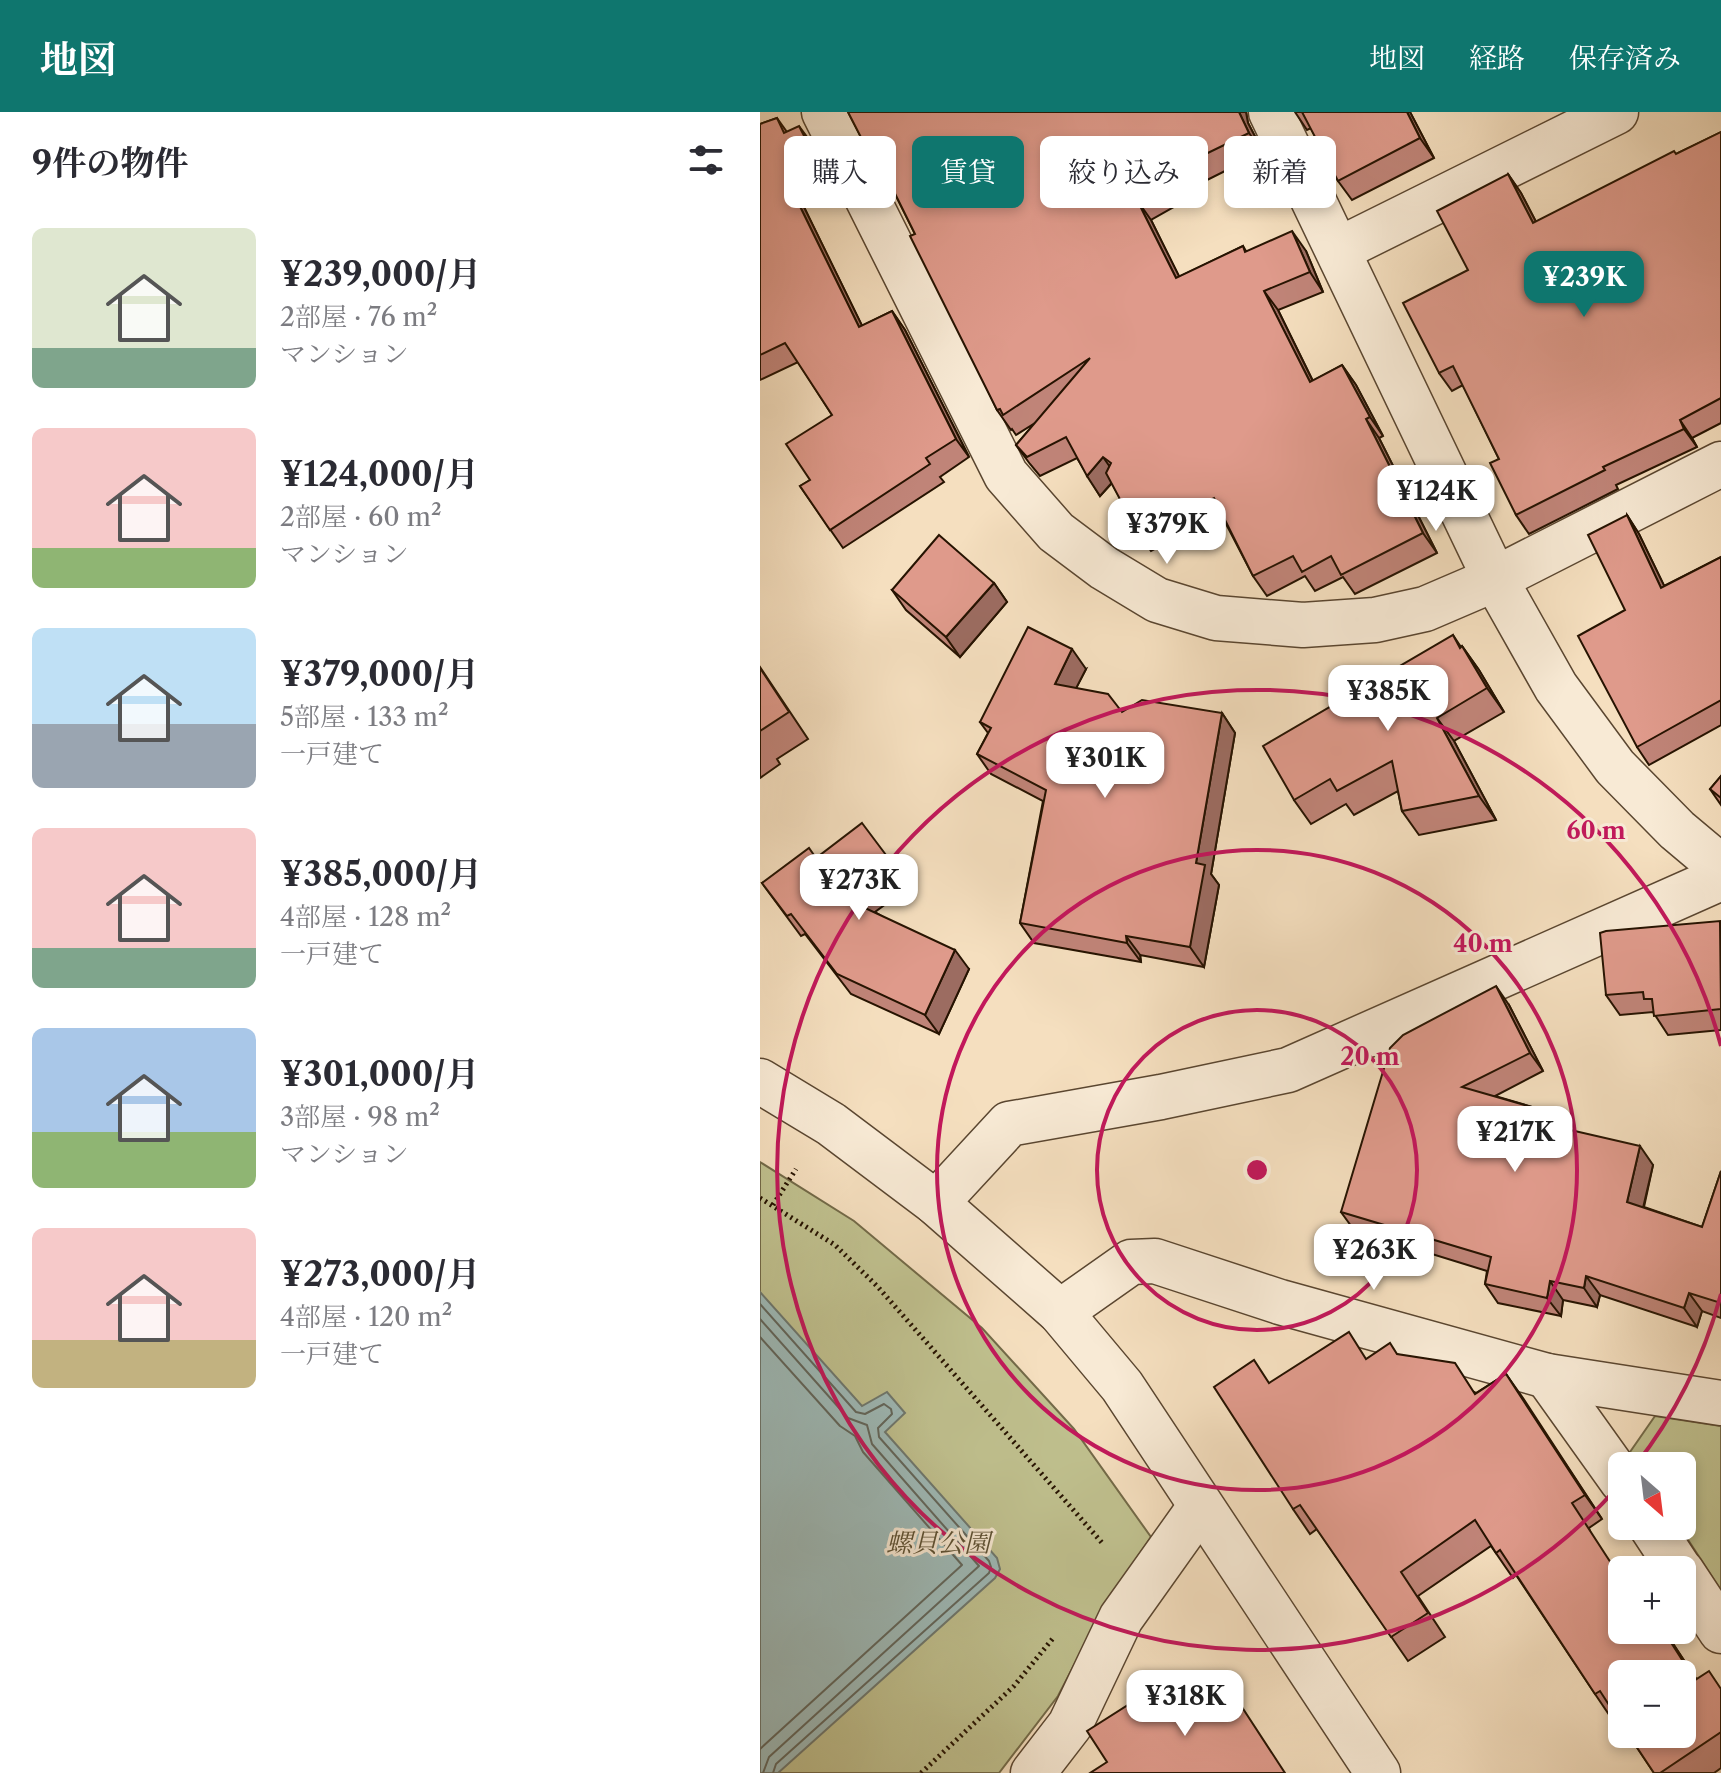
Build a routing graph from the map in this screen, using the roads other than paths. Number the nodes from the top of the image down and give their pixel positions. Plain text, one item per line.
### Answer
1 (824, 112) edge
2 (1271, 112) edge
3 (1616, 112) edge
4 (1338, 250) junction
5 (1721, 464) edge
6 (1495, 579) junction
7 (1721, 867) edge
8 (1721, 878) edge
9 (760, 1081) edge
10 (936, 1203) junction
11 (1060, 1312) junction
12 (1547, 1376) junction
13 (1721, 1403) edge
14 (1608, 1461) edge
15 (1200, 1507) junction
16 (1696, 1594) edge
17 (1721, 1631) edge
18 (1033, 1773) edge
19 (1378, 1773) edge

1 - 6 street
2 - 4 street
3 - 4 street
4 - 6 street
5 - 6 street
6 - 7 street
8 - 10 street
9 - 10 street
10 - 11 street
11 - 12 street
11 - 15 street
12 - 13 street
12 - 14 street
15 - 18 street
15 - 19 street
16 - 17 street

